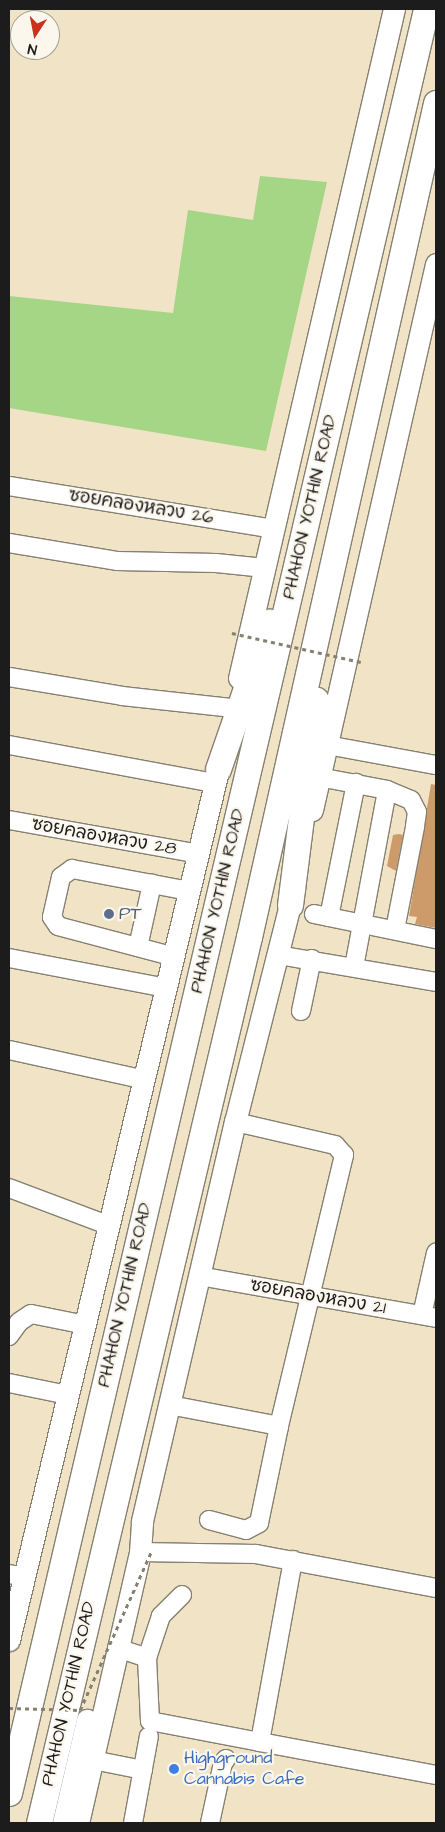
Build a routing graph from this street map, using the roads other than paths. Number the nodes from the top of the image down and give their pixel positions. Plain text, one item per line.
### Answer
1 (394, 9) edge
2 (426, 9) edge
3 (436, 103) edge
4 (436, 264) edge
5 (9, 486) edge
6 (314, 492) junction
7 (274, 529) junction
8 (9, 544) edge
9 (335, 546) junction
10 (265, 568) junction
11 (9, 677) edge
12 (232, 708) junction
13 (9, 745) edge
14 (327, 745) junction
15 (436, 765) edge
16 (217, 776) junction
17 (320, 777) junction
18 (356, 783) junction
19 (387, 790) junction
20 (9, 820) edge
21 (199, 854) junction
22 (152, 884) junction
23 (190, 892) junction
24 (290, 905) junction
25 (362, 924) junction
26 (395, 930) junction
27 (436, 938) edge
28 (138, 948) junction
29 (278, 954) junction
30 (175, 957) junction
31 (9, 958) edge
32 (312, 959) junction
33 (354, 967) junction
34 (436, 982) edge
35 (167, 988) junction
36 (301, 1011) dead end
37 (9, 1050) edge
38 (145, 1080) junction
39 (235, 1122) junction
40 (9, 1188) edge
41 (110, 1226) junction
42 (436, 1253) edge
43 (199, 1276) junction
44 (310, 1294) junction
45 (429, 1317) edge
46 (86, 1325) junction
47 (9, 1336) edge
48 (9, 1384) edge
49 (68, 1395) junction
50 (170, 1405) junction
51 (279, 1426) junction
52 (142, 1520) junction
53 (210, 1520) dead end
54 (145, 1552) junction
55 (293, 1560) junction
56 (16, 1576) edge
57 (436, 1588) edge
58 (182, 1595) dead end
59 (10, 1625) edge
60 (117, 1648) junction
61 (147, 1658) junction
62 (149, 1736) dead end
63 (260, 1742) junction
64 (226, 1759) dead end
65 (93, 1760) junction
66 (143, 1770) junction
67 (436, 1775) edge
68 (9, 1793) edge
69 (61, 1823) edge
70 (134, 1823) edge
71 (210, 1823) edge

1 - 7 main road, PHAHON YOTHIN ROAD
2 - 6 highway, PHAHON YOTHIN ROAD
3 - 9 highway, PHAHON YOTHIN ROAD
4 - 14 main road, PHAHON YOTHIN ROAD
5 - 7 street, ซอยคลองหลวง 26
6 - 16 highway
6 - 68 highway, PHAHON YOTHIN ROAD
7 - 10 main road, PHAHON YOTHIN ROAD
8 - 10 street
9 - 24 highway
9 - 69 highway, PHAHON YOTHIN ROAD
10 - 12 main road, PHAHON YOTHIN ROAD
11 - 12 street
12 - 16 main road, PHAHON YOTHIN ROAD
13 - 16 street
14 - 15 street
14 - 17 main road, PHAHON YOTHIN ROAD
16 - 21 main road, PHAHON YOTHIN ROAD
17 - 18 street
17 - 24 main road, PHAHON YOTHIN ROAD
18 - 19 street
18 - 25 street
19 - 25 street
19 - 26 street
20 - 21 street, ซอยคลองหลวง 28
21 - 23 main road, PHAHON YOTHIN ROAD
22 - 23 street
22 - 28 street
22 - 28 street
23 - 30 main road, PHAHON YOTHIN ROAD
24 - 29 main road, PHAHON YOTHIN ROAD
25 - 26 street
25 - 33 street
26 - 27 street
28 - 30 street
29 - 32 street
29 - 39 main road, PHAHON YOTHIN ROAD
30 - 35 main road, PHAHON YOTHIN ROAD
31 - 35 street
32 - 33 street
32 - 36 street
33 - 34 street
35 - 38 main road, PHAHON YOTHIN ROAD
37 - 38 street
38 - 41 main road, PHAHON YOTHIN ROAD
39 - 43 main road, PHAHON YOTHIN ROAD
39 - 44 street
40 - 41 street
41 - 46 main road, PHAHON YOTHIN ROAD
42 - 45 street
43 - 44 street, ซอยคลองหลวง 21
43 - 50 main road, PHAHON YOTHIN ROAD
44 - 45 street, ซอยคลองหลวง 21
44 - 51 street
46 - 47 street
46 - 49 main road, PHAHON YOTHIN ROAD
48 - 49 street
49 - 56 main road, PHAHON YOTHIN ROAD
50 - 51 street
50 - 52 main road, PHAHON YOTHIN ROAD
51 - 53 street
52 - 54 main road, PHAHON YOTHIN ROAD
52 - 69 main road
54 - 55 street
54 - 60 main road, PHAHON YOTHIN ROAD
55 - 57 street
55 - 63 street
56 - 59 main road, PHAHON YOTHIN ROAD
58 - 61 street
60 - 61 street
60 - 65 main road, PHAHON YOTHIN ROAD
61 - 63 street
62 - 66 street
63 - 67 street
64 - 71 street
65 - 66 street
65 - 69 main road, PHAHON YOTHIN ROAD
66 - 70 street

